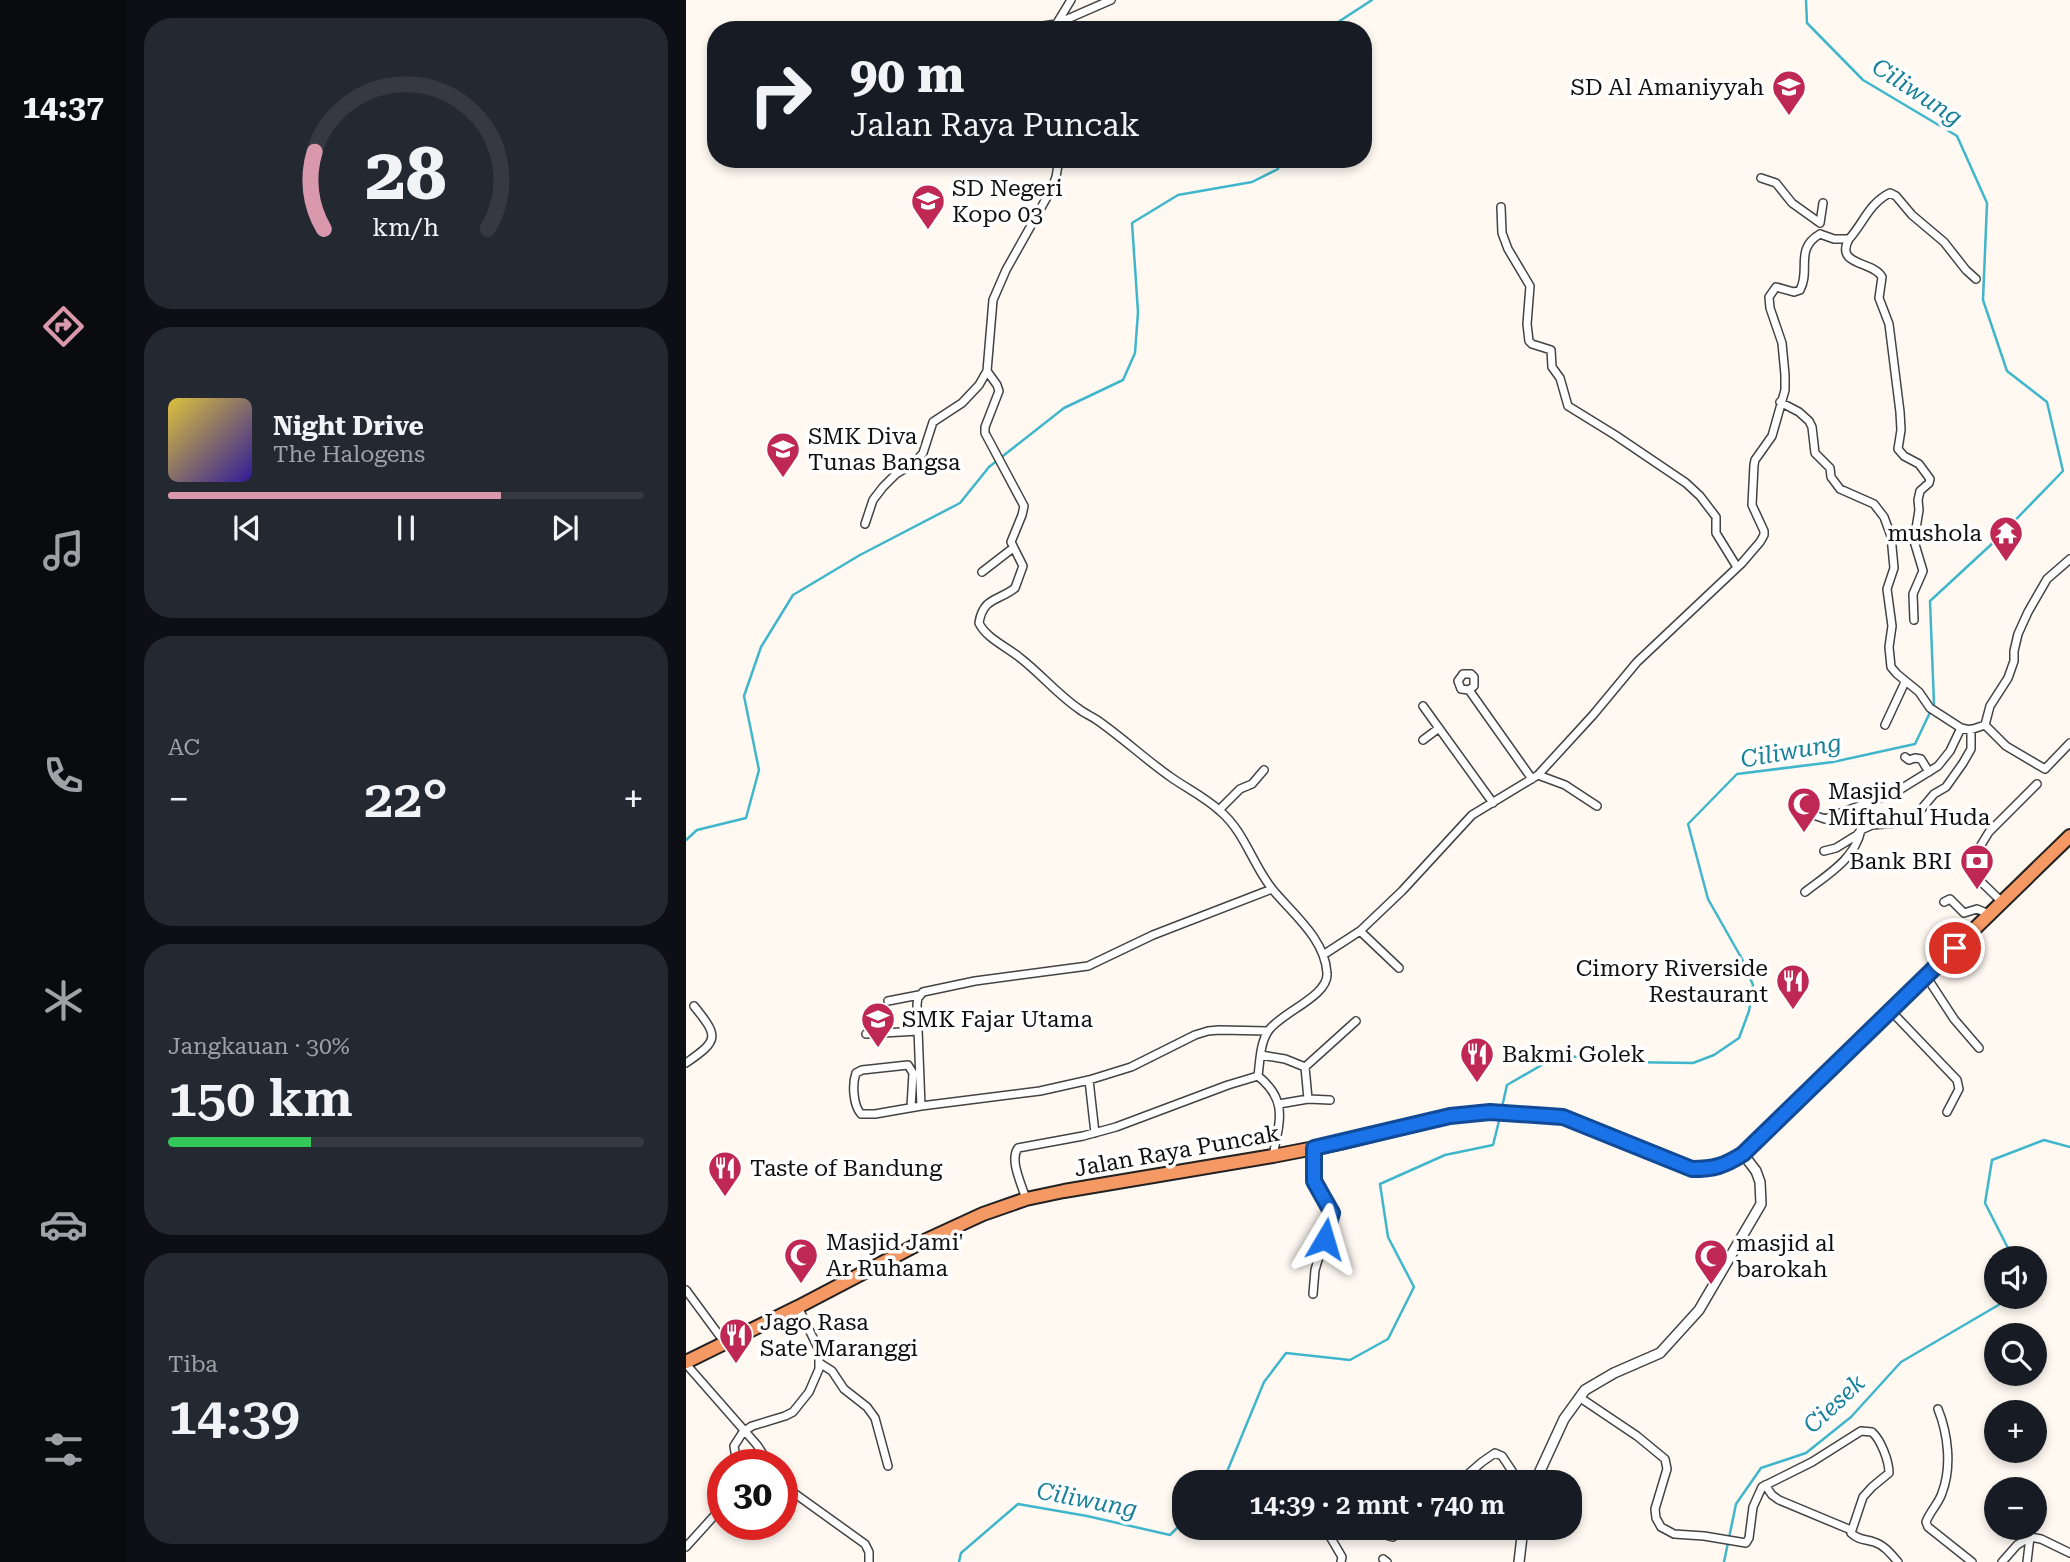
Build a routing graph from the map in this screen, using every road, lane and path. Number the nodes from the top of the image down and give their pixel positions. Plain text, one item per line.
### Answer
1 (1070, 0) edge
2 (1111, 0) edge
3 (1058, 21) edge
4 (1063, 21) edge
5 (1058, 168) edge
6 (1761, 178) dead end
7 (1823, 202) dead end
8 (1501, 207) dead end
9 (1820, 223) junction
10 (1820, 234) junction
11 (1849, 239) junction
12 (1976, 279) dead end
13 (987, 371) junction
14 (1780, 402) junction
15 (865, 524) dead end
16 (1013, 548) junction
17 (2070, 559) edge
18 (1737, 566) junction
19 (982, 572) dead end
20 (1914, 620) dead end
21 (1905, 682) junction
22 (1470, 690) dead end
23 (1423, 706) dead end
24 (1985, 725) junction
25 (1885, 726) dead end
26 (1961, 728) junction
27 (1439, 729) junction
28 (1971, 729) junction
29 (1423, 740) dead end
30 (2070, 743) edge
31 (1905, 757) dead end
32 (1264, 770) dead end
33 (1929, 772) junction
34 (1535, 777) junction
35 (2037, 784) dead end
36 (1493, 803) junction
37 (1597, 806) dead end
38 (1219, 810) junction
39 (1808, 813) dead end
40 (1861, 830) junction
41 (2070, 836) edge
42 (1824, 851) dead end
43 (1272, 889) junction
44 (1805, 892) dead end
45 (1944, 902) dead end
46 (2002, 902) junction
47 (1989, 914) junction
48 (1360, 931) junction
49 (1323, 955) junction
50 (1399, 968) dead end
51 (1926, 976) junction
52 (919, 995) junction
53 (888, 1001) dead end
54 (694, 1006) dead end
55 (1891, 1011) junction
56 (1356, 1021) dead end
57 (918, 1031) junction
58 (1268, 1031) junction
59 (866, 1034) dead end
60 (1979, 1048) dead end
61 (1261, 1055) junction
62 (686, 1063) edge
63 (1305, 1067) junction
64 (1258, 1076) junction
65 (1089, 1080) junction
66 (1308, 1099) junction
67 (1330, 1100) dead end
68 (1279, 1104) junction
69 (921, 1106) junction
70 (911, 1107) junction
71 (1947, 1112) dead end
72 (1095, 1133) junction
73 (1314, 1148) junction
74 (1743, 1154) junction
75 (1273, 1156) junction
76 (1026, 1199) junction
77 (686, 1290) edge
78 (1313, 1294) dead end
79 (798, 1307) junction
80 (726, 1344) junction
81 (686, 1363) edge
82 (821, 1364) junction
83 (1579, 1397) junction
84 (1938, 1409) dead end
85 (743, 1432) junction
86 (734, 1449) edge
87 (759, 1449) edge
88 (888, 1466) dead end
89 (1473, 1470) edge
90 (1511, 1470) edge
91 (1540, 1470) edge
92 (1765, 1485) junction
93 (798, 1495) edge
94 (707, 1524) edge
95 (1851, 1530) junction
96 (1332, 1540) edge
97 (1522, 1540) edge
98 (2025, 1540) edge
99 (2030, 1540) edge
100 (2043, 1540) edge
101 (686, 1547) edge
102 (2070, 1553) edge
103 (869, 1562) edge
104 (1341, 1562) edge
105 (1519, 1562) edge
106 (1898, 1562) edge
107 (1972, 1562) edge
108 (2002, 1562) edge
109 (2027, 1562) edge

1 - 3 street
2 - 4 street
5 - 13 street
6 - 9 street
7 - 9 street
8 - 18 street
9 - 10 street
10 - 11 street
10 - 14 street
11 - 12 street
11 - 20 street
13 - 15 street
13 - 16 street
14 - 18 street
14 - 21 street
16 - 19 street
16 - 38 street
17 - 24 street
18 - 34 street
21 - 25 street
21 - 26 street
22 - 34 street
23 - 27 street
24 - 28 street
24 - 30 street
26 - 28 street
26 - 33 street
27 - 29 street
27 - 36 street
28 - 40 street
31 - 33 street
32 - 38 street
33 - 39 street
34 - 36 street
34 - 37 street
35 - 46 street
36 - 48 street
38 - 43 street
40 - 42 street
40 - 44 street
41 - 46 highway, Jalan Raya Puncak
43 - 49 street
43 - 52 street
45 - 47 street
46 - 47 highway, Jalan Raya Puncak
47 - 51 highway, Jalan Raya Puncak
48 - 49 street
48 - 50 street
49 - 58 street
51 - 55 highway, Jalan Raya Puncak
51 - 60 street
52 - 53 street
52 - 57 street
54 - 62 street
55 - 71 street
55 - 74 highway, Jalan Raya Puncak
56 - 63 street
57 - 59 street
57 - 69 street
58 - 61 street
58 - 65 street
61 - 63 street
61 - 64 street
63 - 66 street
64 - 68 street
64 - 72 street
65 - 69 street
65 - 72 street
66 - 67 street
66 - 68 street
68 - 75 street
69 - 70 street
70 - 70 street
72 - 76 street
73 - 74 highway, Jalan Raya Puncak
73 - 75 highway, Jalan Raya Puncak
73 - 78 street
74 - 83 street
75 - 76 highway, Jalan Raya Puncak
76 - 79 highway, Jalan Raya Puncak
77 - 80 street
79 - 80 highway, Jalan Raya Puncak
79 - 82 street
80 - 81 highway, Jalan Raya Puncak
81 - 85 street
82 - 85 street
82 - 88 street
83 - 91 street
83 - 92 street
84 - 107 street
85 - 86 street
85 - 87 street
89 - 90 street
92 - 95 street
92 - 95 street
93 - 103 street
94 - 101 street
95 - 106 street
96 - 104 street
97 - 105 street
98 - 108 street
99 - 109 street
100 - 102 street

